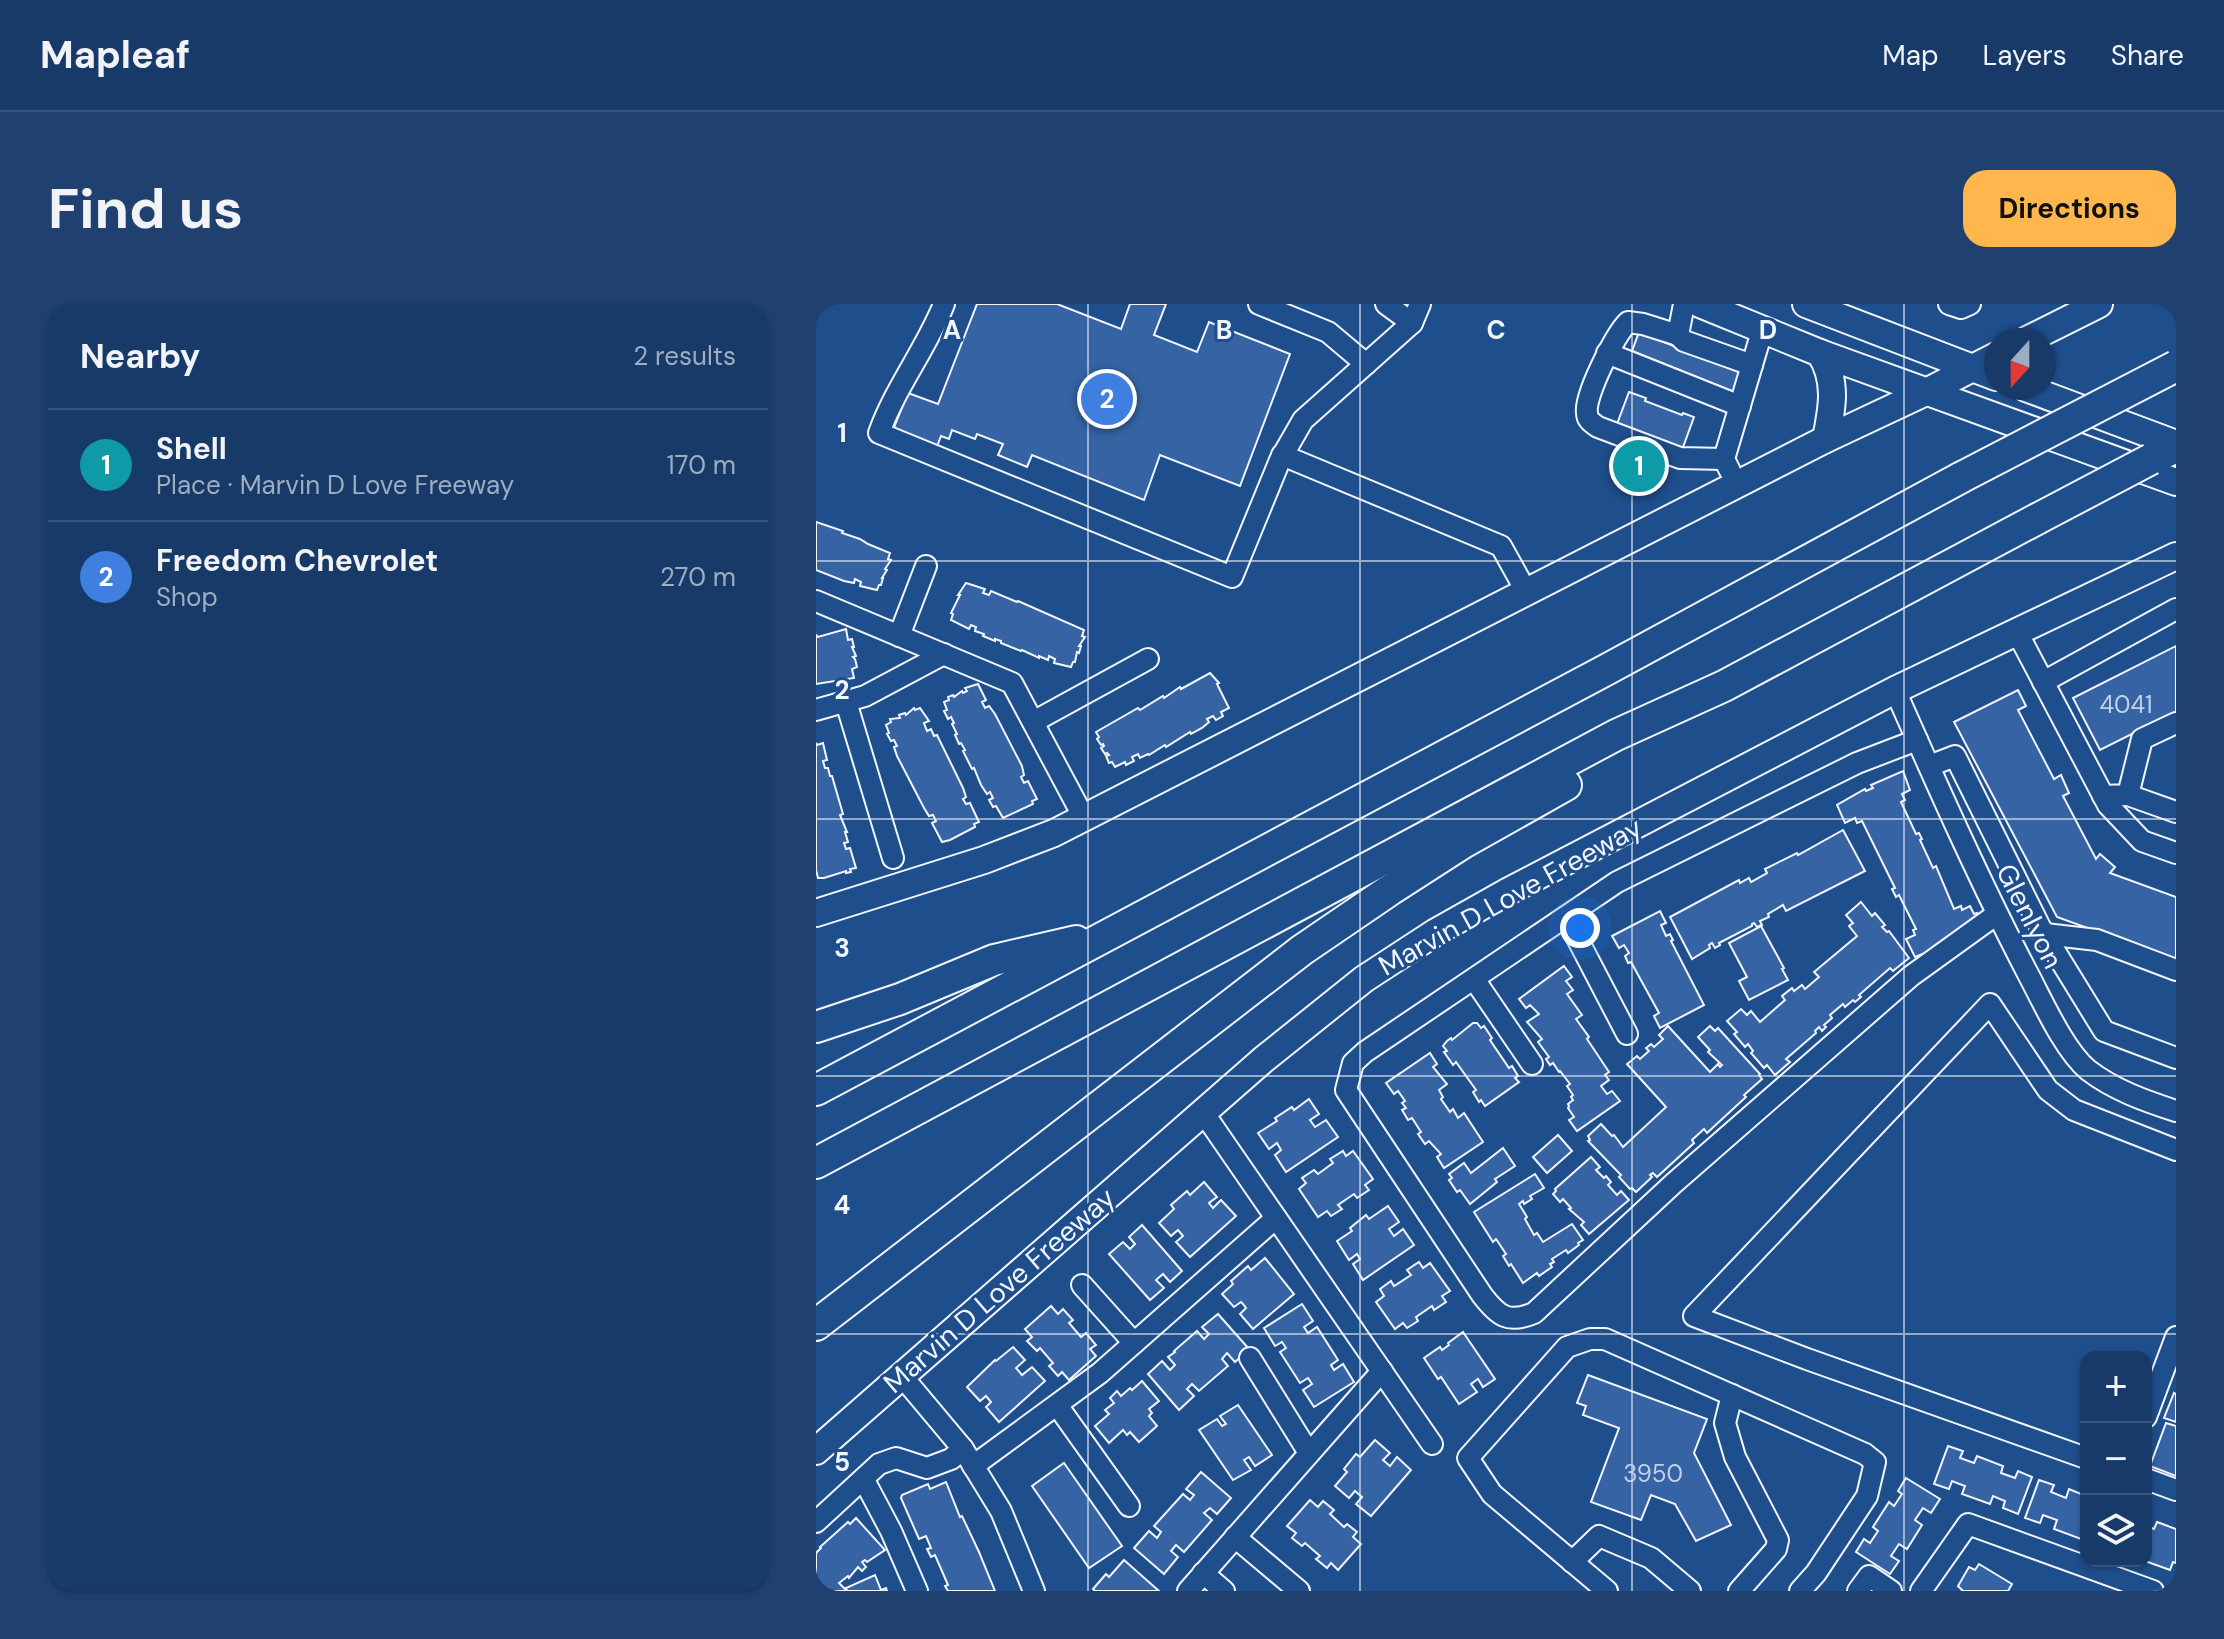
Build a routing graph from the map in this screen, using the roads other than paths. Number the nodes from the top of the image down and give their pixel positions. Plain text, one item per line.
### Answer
1 (944, 304) edge
2 (1259, 304) edge
3 (1386, 304) edge
4 (1684, 304) edge
5 (1700, 304) edge
6 (1806, 304) edge
7 (1949, 304) edge
8 (1970, 304) edge
9 (2099, 304) edge
10 (1838, 310) edge
11 (1416, 314) edge
12 (1763, 328) junction
13 (2051, 328) edge
14 (1678, 335) junction
15 (1607, 353) junction
16 (1820, 353) junction
17 (1984, 362) edge
18 (1366, 364) junction
19 (1752, 365) junction
20 (2176, 366) edge
21 (1971, 368) junction
22 (1984, 373) edge
23 (1926, 392) junction
24 (2053, 400) edge
25 (1740, 406) junction
26 (1826, 439) junction
27 (2168, 450) edge
28 (1282, 455) junction
29 (1724, 459) junction
30 (2176, 482) edge
31 (1737, 485) junction
32 (2176, 557) edge
33 (926, 566) dead end
34 (1527, 593) junction
35 (816, 601) edge
36 (2176, 609) edge
37 (2017, 632) junction
38 (899, 636) junction
39 (944, 654) junction
40 (1148, 659) dead end
41 (2043, 682) junction
42 (1724, 686) junction
43 (1895, 690) junction
44 (846, 702) junction
45 (816, 710) edge
46 (1033, 722) junction
47 (2176, 723) edge
48 (1917, 740) junction
49 (1929, 766) junction
50 (2128, 795) junction
51 (2103, 796) junction
52 (2176, 812) edge
53 (1084, 818) junction
54 (2176, 853) edge
55 (893, 858) dead end
56 (816, 913) edge
57 (1997, 914) junction
58 (1566, 917) junction
59 (1116, 932) junction
60 (2045, 934) junction
61 (2176, 970) edge
62 (1474, 979) junction
63 (816, 1027) edge
64 (1627, 1034) dead end
65 (2176, 1058) edge
66 (1532, 1064) dead end
67 (2118, 1088) junction
68 (816, 1090) edge
69 (2176, 1111) edge
70 (1203, 1112) junction
71 (2102, 1121) junction
72 (2176, 1150) edge
73 (820, 1162) edge
74 (1276, 1218) junction
75 (1082, 1285) dead end
76 (816, 1325) edge
77 (2176, 1337) edge
78 (1134, 1343) junction
79 (1250, 1358) dead end
80 (1382, 1371) junction
81 (901, 1375) junction
82 (1732, 1395) junction
83 (2152, 1401) edge
84 (1057, 1405) junction
85 (1432, 1444) dead end
86 (816, 1451) edge
87 (1309, 1453) junction
88 (2080, 1456) edge
89 (968, 1458) junction
90 (864, 1480) junction
91 (2152, 1481) edge
92 (2176, 1490) edge
93 (1129, 1506) dead end
94 (816, 1522) edge
95 (1235, 1537) junction
96 (1572, 1562) junction
97 (1203, 1573) junction
98 (917, 1591) edge
99 (1034, 1591) edge
100 (1188, 1591) edge
101 (1224, 1591) edge
102 (1299, 1591) edge
103 (1607, 1591) edge
104 (1690, 1591) edge
105 (1739, 1591) edge
106 (1800, 1591) edge
107 (1858, 1591) edge
108 (1891, 1591) edge
109 (1921, 1591) edge
110 (2153, 1591) edge

1 - 28 street
2 - 18 street
3 - 11 street
4 - 14 street
5 - 12 main road
6 - 10 main road
7 - 8 street
9 - 13 main road
10 - 21 main road
11 - 18 street
12 - 16 main road
12 - 19 street
14 - 15 street
14 - 19 street
15 - 25 street
15 - 29 street
16 - 23 main road
16 - 26 main road
17 - 21 main road
18 - 28 street
19 - 25 street
20 - 59 highway, bridge
21 - 22 main road
21 - 23 main road
23 - 26 main road
23 - 30 main road
24 - 27 main road
25 - 29 street
26 - 31 main road
27 - 42 highway, bridge
28 - 34 street
29 - 31 street
31 - 34 main road
32 - 37 main road, Marvin D Love Freeway
33 - 38 street
34 - 53 main road
35 - 38 street
36 - 41 street
37 - 41 street
37 - 43 main road, Marvin D Love Freeway
38 - 39 street
39 - 44 street
39 - 46 street
40 - 46 street
41 - 51 street
42 - 73 highway
42 - 76 highway
43 - 48 street, Glenlyon
43 - 70 main road, Marvin D Love Freeway
44 - 45 street
44 - 55 street
46 - 53 street
47 - 50 street
48 - 49 street, Glenlyon
48 - 58 street
49 - 57 street, Glenlyon
49 - 60 street
50 - 51 street
50 - 52 street
51 - 54 street
53 - 56 main road
57 - 62 street
57 - 67 street, Glenlyon
58 - 62 street
58 - 64 street
59 - 63 highway
59 - 68 highway
60 - 61 street
60 - 65 street
62 - 66 street
67 - 69 street, Glenlyon
67 - 71 street
70 - 74 street
70 - 81 main road, Marvin D Love Freeway
71 - 72 street
71 - 88 street
74 - 78 street
74 - 80 street
75 - 78 street
77 - 83 street
78 - 84 street
79 - 87 street
80 - 85 street
80 - 87 street
81 - 86 main road, Marvin D Love Freeway
81 - 89 street
82 - 96 street
82 - 105 street
82 - 106 street
84 - 89 street
84 - 93 street
87 - 95 street
89 - 90 street
89 - 99 street
90 - 94 street
90 - 98 street
91 - 92 street
95 - 97 street
95 - 102 street
96 - 103 street
96 - 104 street
97 - 100 street
97 - 101 street
107 - 108 street
109 - 110 street

